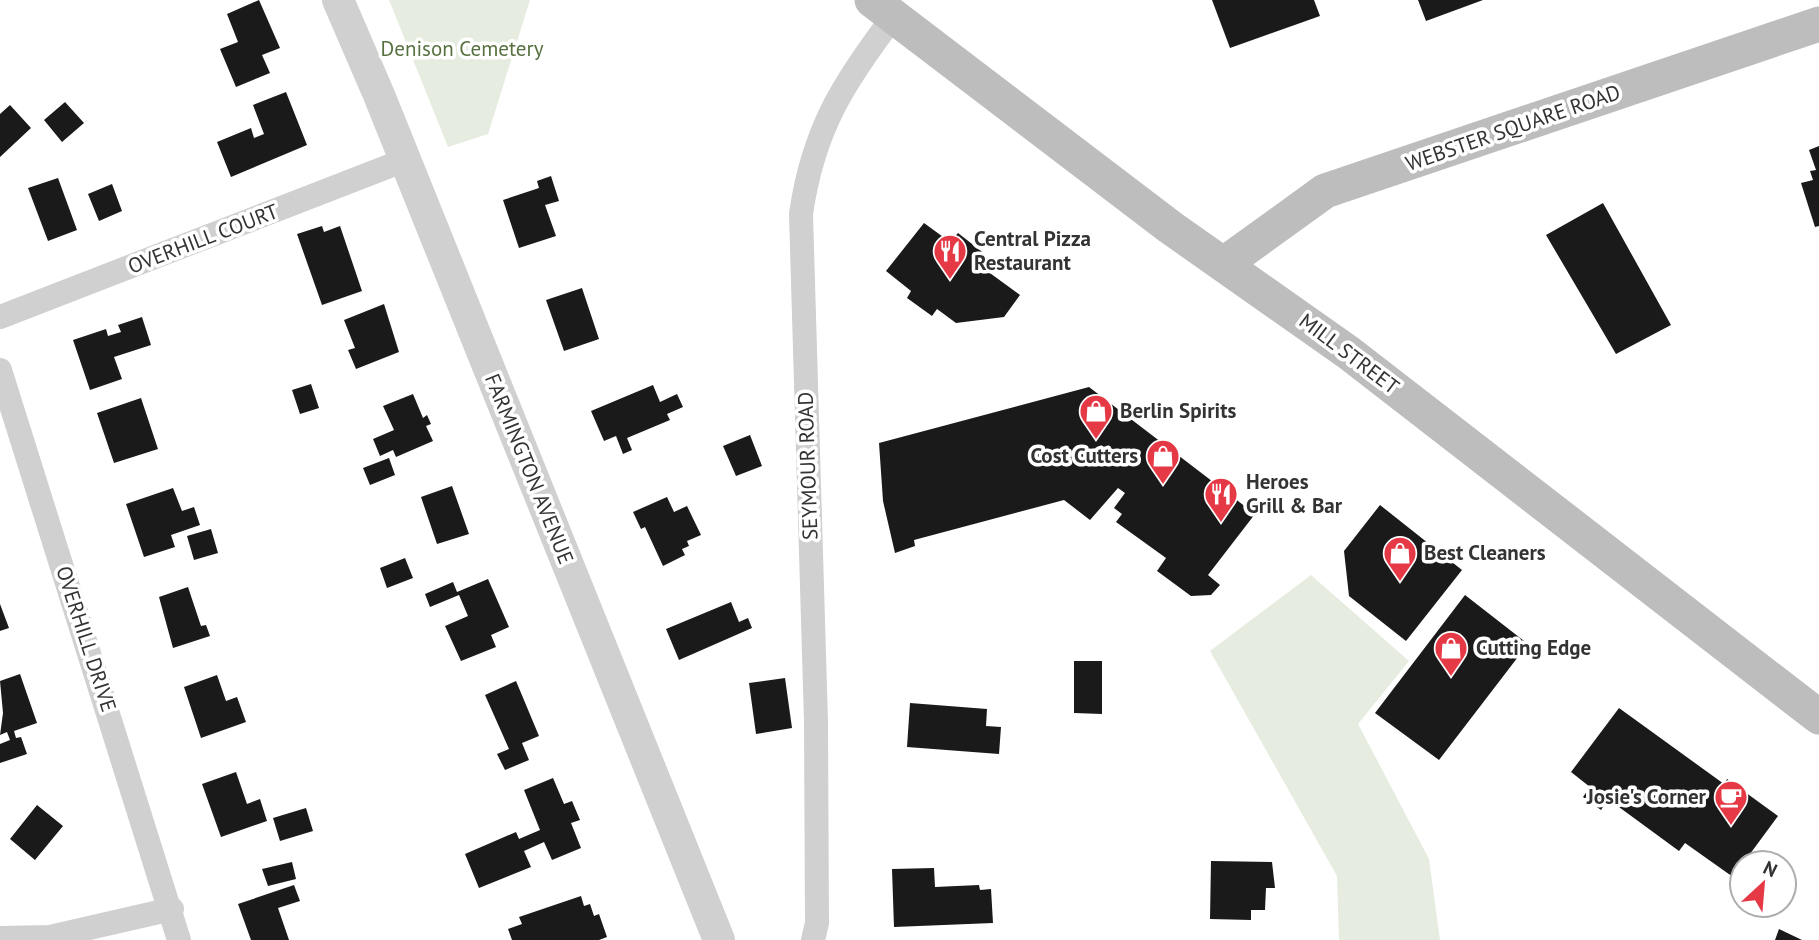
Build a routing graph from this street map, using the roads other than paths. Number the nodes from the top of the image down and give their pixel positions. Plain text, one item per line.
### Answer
1 (338, 0) edge
2 (883, 8) edge
3 (1819, 24) edge
4 (405, 160) junction
5 (1224, 264) junction
6 (0, 317) edge
7 (0, 370) edge
8 (1819, 717) edge
9 (172, 909) junction
10 (0, 938) edge
11 (179, 940) edge
12 (719, 940) edge
13 (813, 940) edge

1 - 4 street, FARMINGTON AVENUE
2 - 5 main road, MILL STREET
2 - 13 street, SEYMOUR ROAD
3 - 5 main road, WEBSTER SQUARE ROAD
4 - 6 street, OVERHILL COURT
4 - 12 street, FARMINGTON AVENUE
5 - 8 main road, MILL STREET
7 - 9 street, OVERHILL DRIVE
9 - 10 street
9 - 11 street, OVERHILL DRIVE

